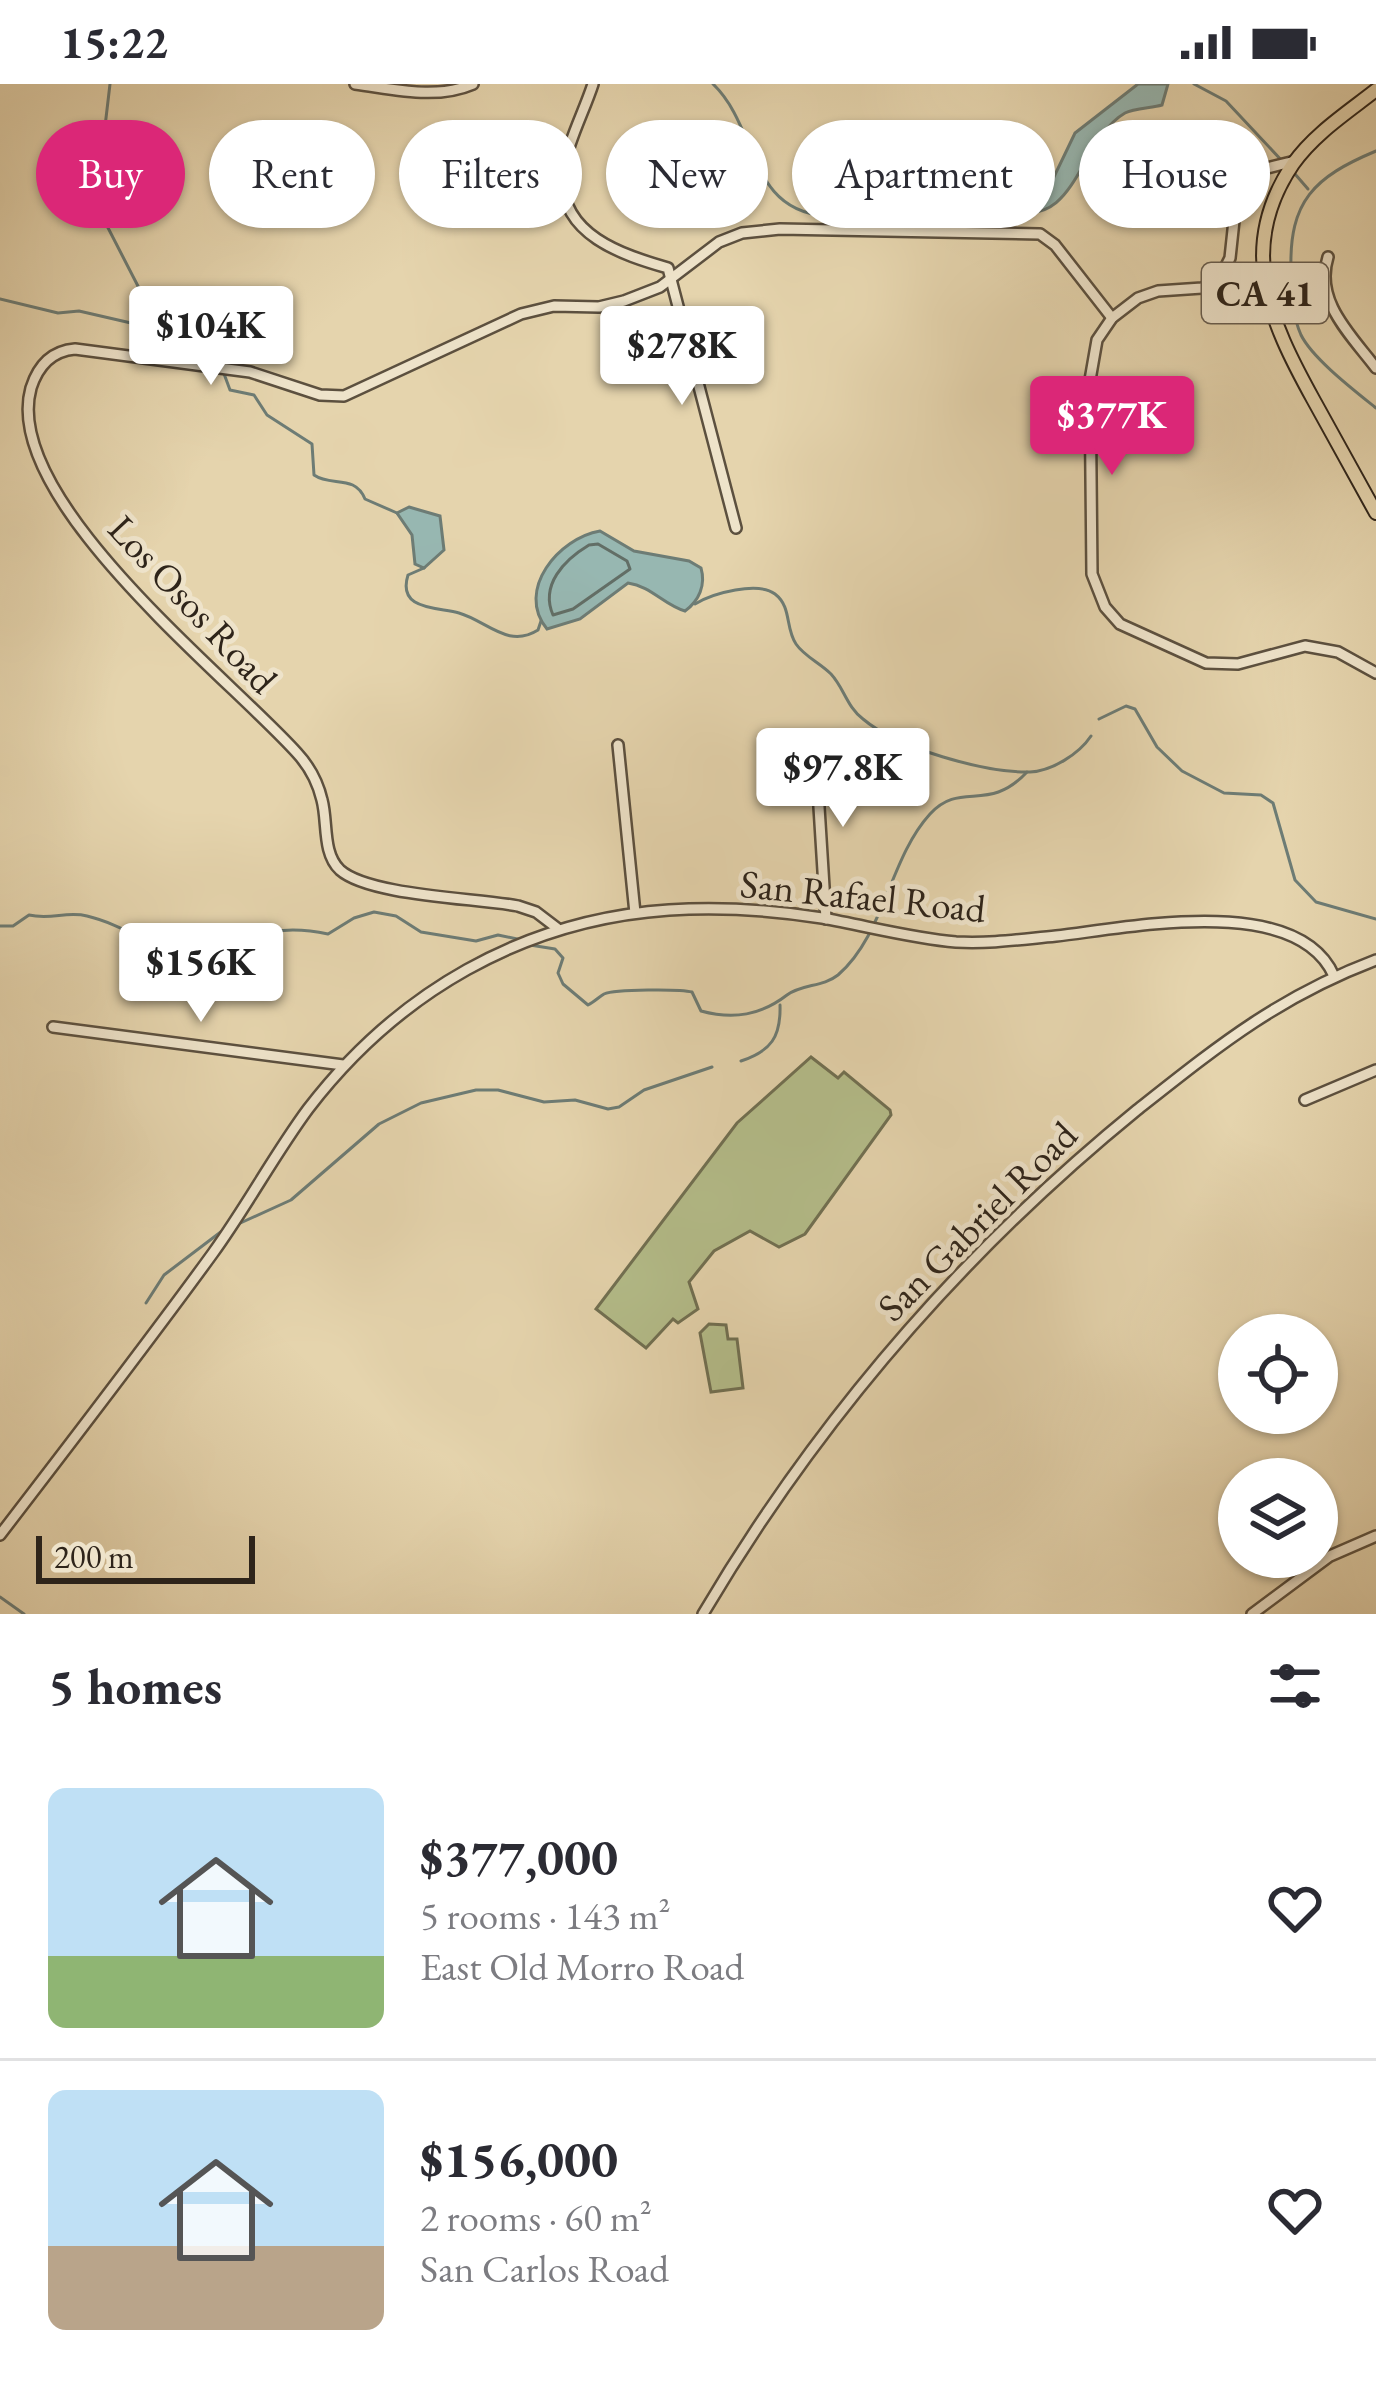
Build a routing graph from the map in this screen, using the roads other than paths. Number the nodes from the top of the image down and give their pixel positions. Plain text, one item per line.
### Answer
1 (355, 84) edge
2 (473, 84) edge
3 (593, 84) edge
4 (1376, 90) edge
5 (1295, 161) junction
6 (1328, 257) dead end
7 (670, 277) junction
8 (1112, 317) junction
9 (1376, 368) edge
10 (1376, 513) edge
11 (736, 528) dead end
12 (1376, 673) edge
13 (815, 743) dead end
14 (618, 746) dead end
15 (635, 913) junction
16 (826, 919) junction
17 (557, 928) junction
18 (1376, 960) edge
19 (1334, 976) junction
20 (53, 1027) dead end
21 (343, 1065) junction
22 (1376, 1070) edge
23 (1305, 1100) dead end
24 (0, 1535) edge
25 (1376, 1535) edge
26 (704, 1614) edge
27 (1252, 1614) edge

1 - 2 street
3 - 7 street
4 - 5 main road, CA 41 / CA 41
5 - 8 street
5 - 10 main road, CA 41 / CA 41
6 - 9 street
7 - 8 street, Los Osos Road
7 - 11 street
7 - 17 street, Los Osos Road
8 - 12 street
13 - 16 street
14 - 15 street
15 - 16 street, San Rafael Road
15 - 17 street, San Rafael Road
16 - 19 street, San Rafael Road
17 - 21 street, San Rafael Road
18 - 19 street, San Gabriel Road
19 - 26 street, San Gabriel Road
20 - 21 street
21 - 24 street, San Rafael Road
22 - 23 street
25 - 27 street

